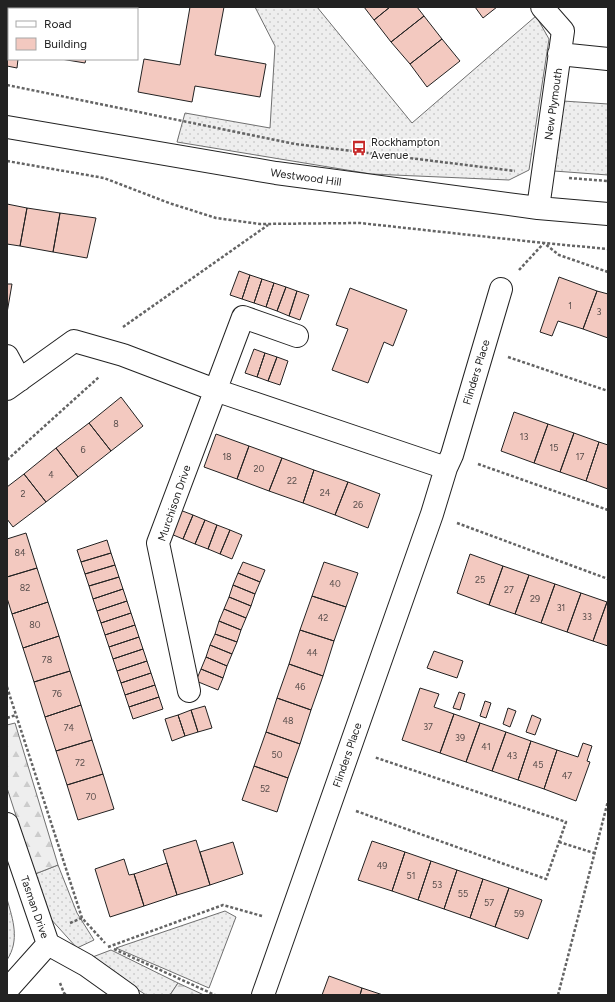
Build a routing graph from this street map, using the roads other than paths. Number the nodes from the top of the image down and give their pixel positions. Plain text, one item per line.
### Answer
1 (542, 7) edge
2 (559, 54) junction
3 (608, 59) edge
4 (7, 127) edge
5 (538, 208) junction
6 (608, 214) edge
7 (501, 289) road end
8 (297, 336) dead end
9 (7, 356) edge
10 (14, 385) edge
11 (215, 390) junction
12 (449, 462) junction
13 (189, 691) dead end
14 (7, 824) edge
15 (48, 944) junction
16 (7, 990) edge
17 (128, 995) edge
18 (263, 995) edge

1 - 2 street, New Plymouth
2 - 3 street
2 - 5 street, New Plymouth
4 - 5 street, Westwood Hill
5 - 6 street, Westwood Hill
7 - 12 street, Flinders Place
8 - 11 street, Murchison Drive
9 - 10 street
10 - 11 street
11 - 12 street
11 - 13 street, Murchison Drive
12 - 18 street, Flinders Place
14 - 15 street, Tasman Drive
15 - 16 street
15 - 17 street, Tasman Drive

